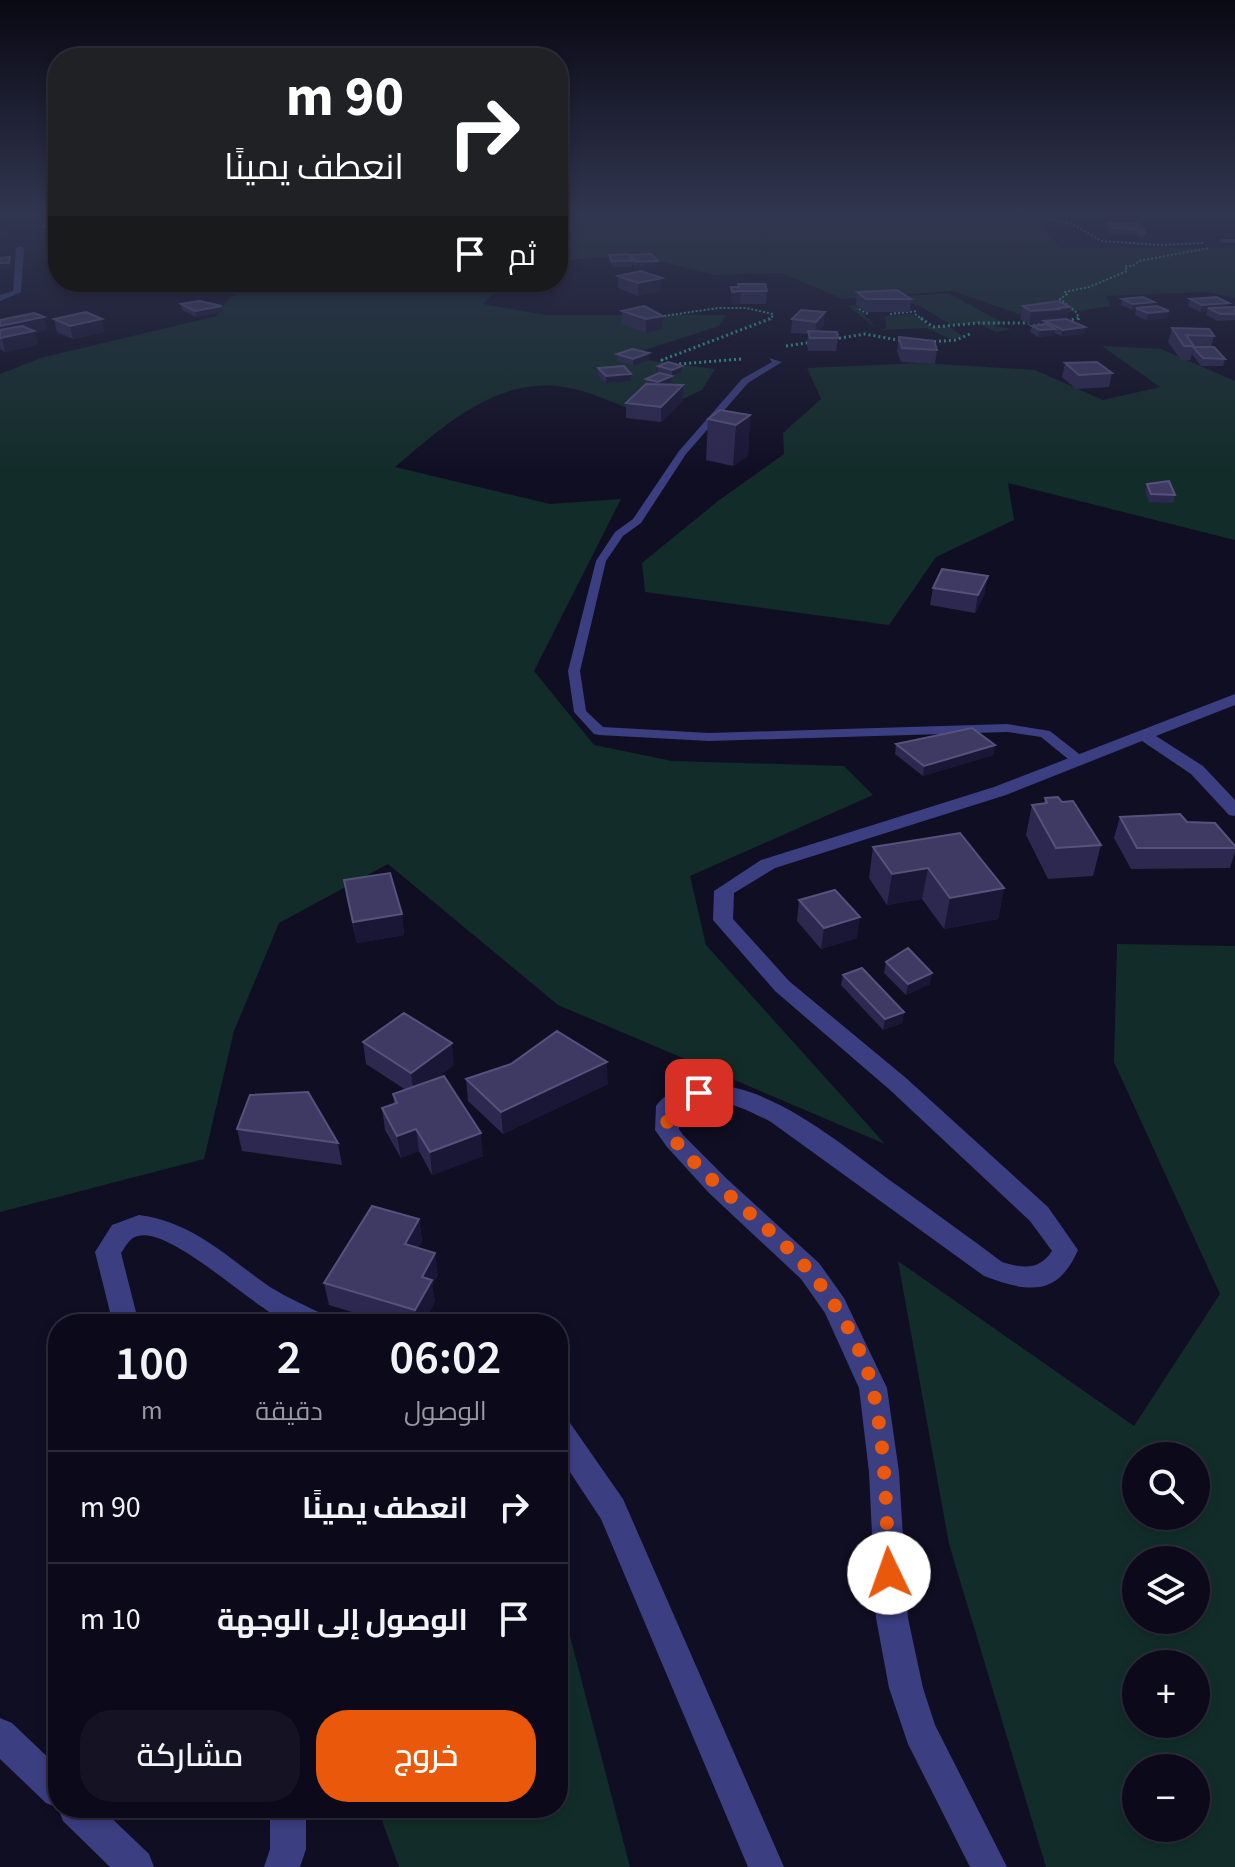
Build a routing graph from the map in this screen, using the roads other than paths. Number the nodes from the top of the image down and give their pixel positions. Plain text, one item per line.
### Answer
1 (770, 363) road end
2 (1235, 699) edge
3 (1143, 734) junction
4 (1078, 760) junction
5 (1235, 811) edge
6 (124, 1314) edge
7 (298, 1314) edge
8 (568, 1444) edge
9 (0, 1735) edge
10 (48, 1781) edge
11 (86, 1818) edge
12 (288, 1818) edge
13 (136, 1867) edge
14 (282, 1867) edge
15 (766, 1867) edge
16 (989, 1867) edge

1 - 4 lane
2 - 3 street
3 - 4 street
3 - 5 street
4 - 16 street
6 - 7 street
8 - 15 street
9 - 10 street
11 - 13 street
12 - 14 street

